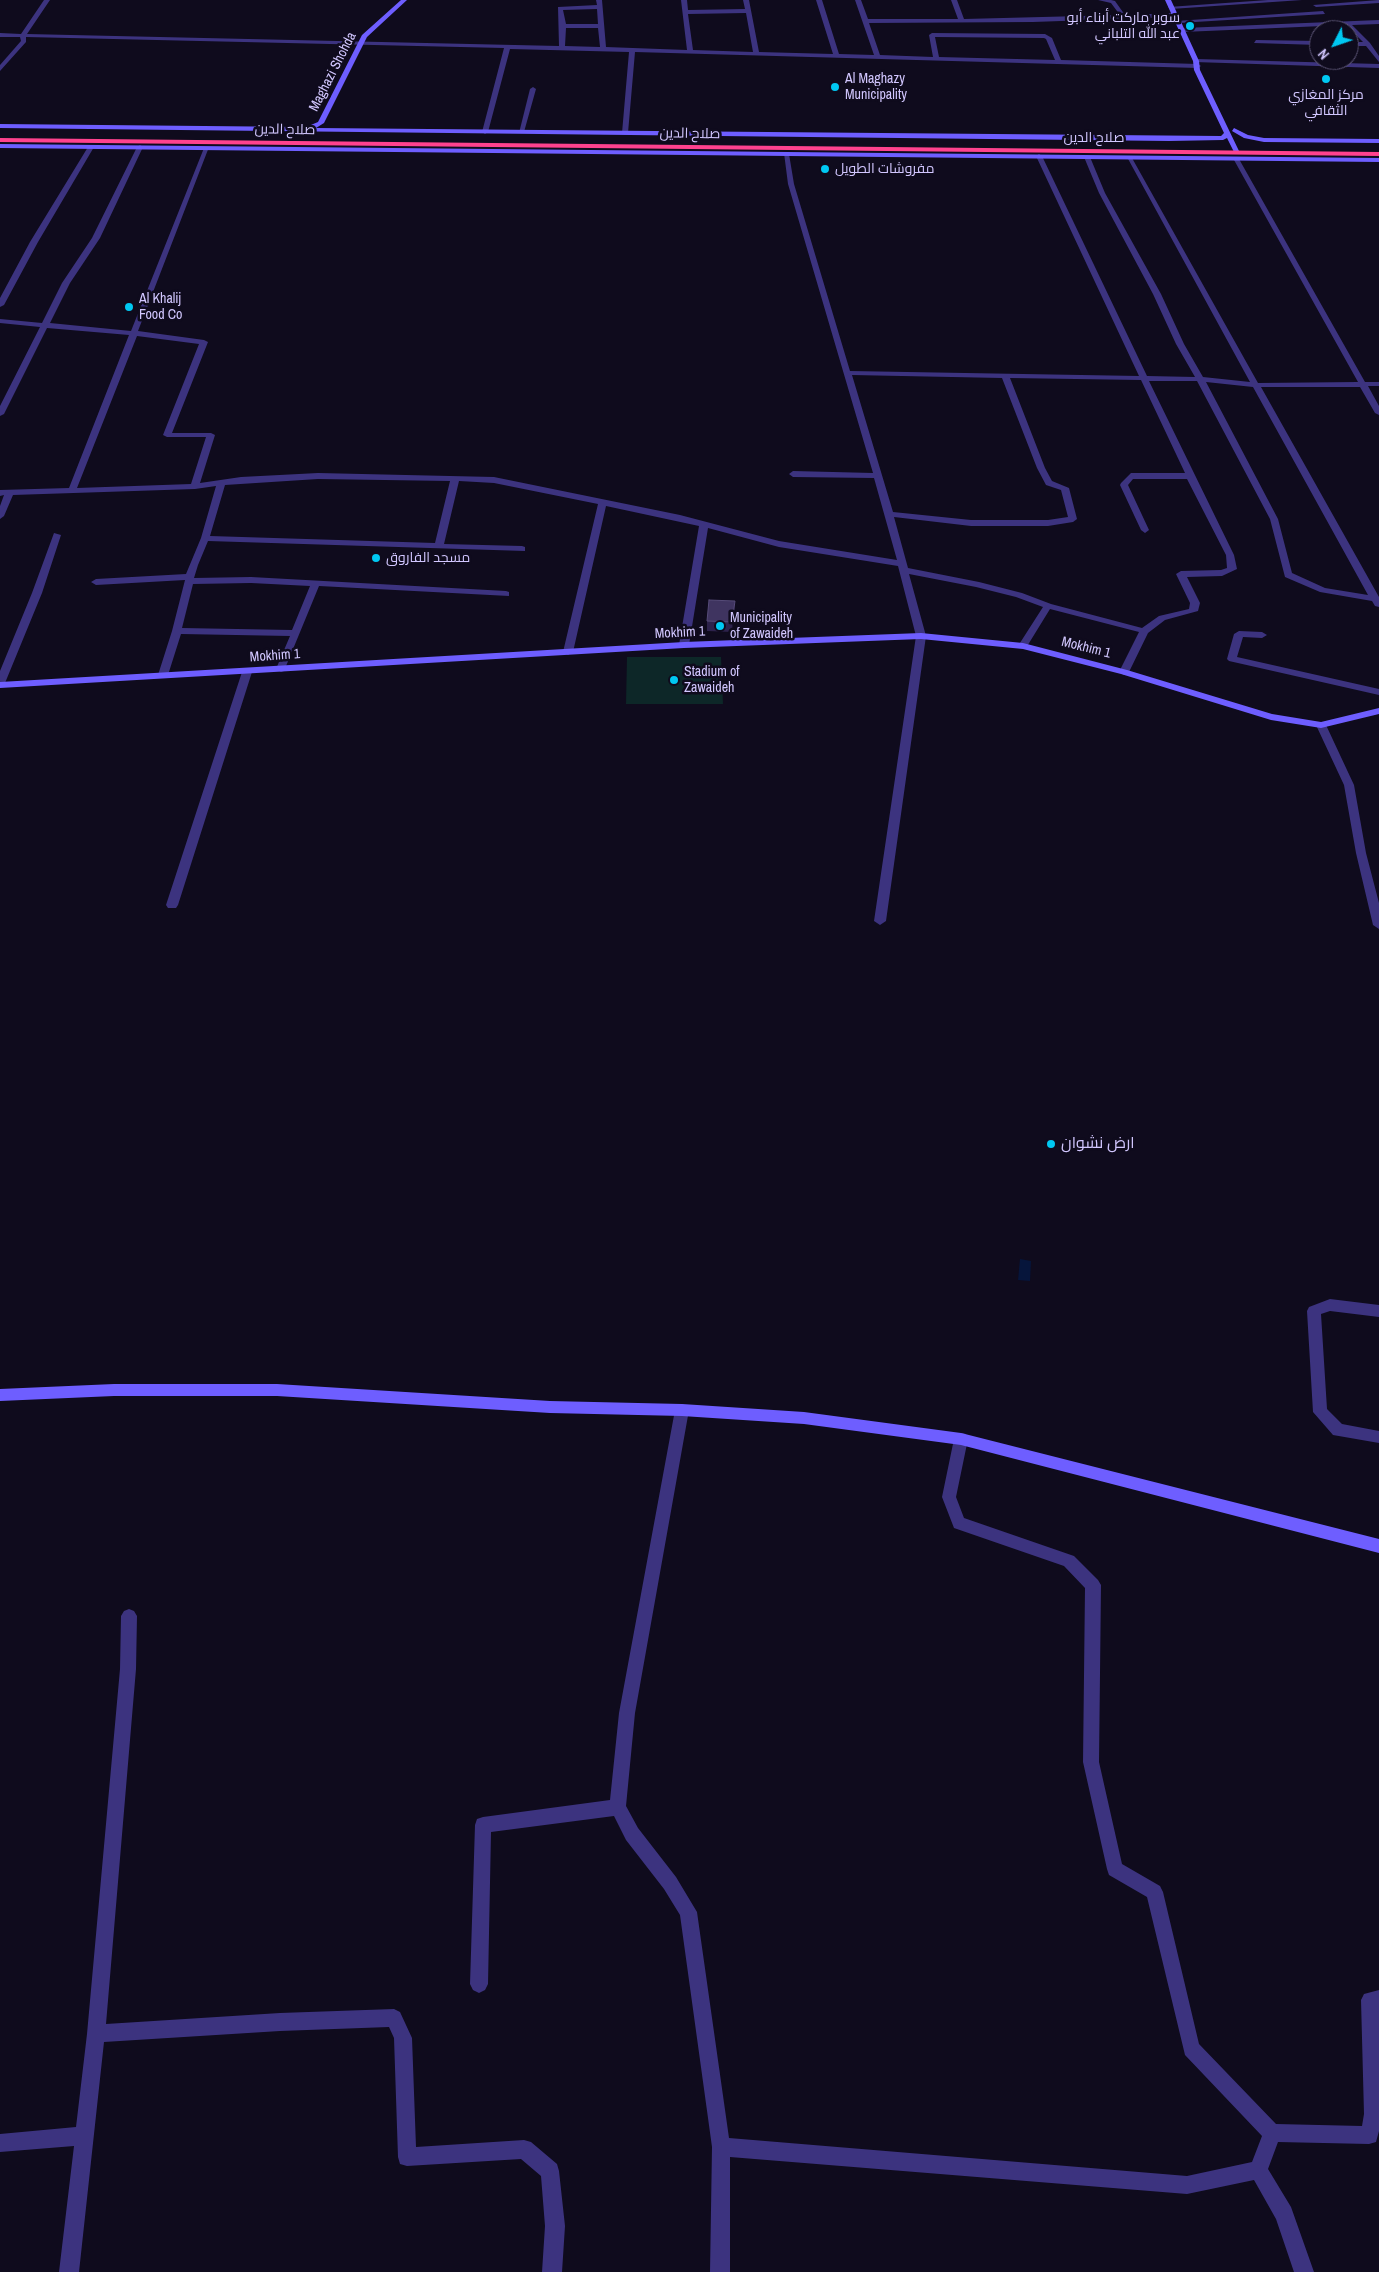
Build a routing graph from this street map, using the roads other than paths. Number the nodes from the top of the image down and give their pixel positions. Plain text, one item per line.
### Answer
1 (47, 0) edge
2 (404, 0) edge
3 (412, 0) edge
4 (684, 0) edge
5 (746, 0) edge
6 (819, 0) edge
7 (858, 0) edge
8 (954, 0) edge
9 (1101, 0) edge
10 (1168, 0) edge
11 (1299, 0) edge
12 (1379, 1) edge
13 (1314, 2) edge
14 (599, 3) edge
15 (1171, 7) junction
16 (748, 11) junction
17 (685, 12) junction
18 (1323, 13) junction
19 (1123, 16) junction
20 (1177, 18) junction
21 (962, 20) junction
22 (1329, 20) edge
23 (866, 21) junction
24 (1379, 22) edge
25 (1359, 23) edge
26 (1309, 25) edge
27 (563, 26) junction
28 (600, 26) junction
29 (1247, 28) junction
30 (1182, 30) junction
31 (0, 35) edge
32 (24, 35) junction
33 (1359, 35) edge
34 (1256, 42) junction
35 (1309, 43) edge
36 (364, 44) junction
37 (1359, 44) edge
38 (1368, 44) junction
39 (507, 47) junction
40 (562, 48) junction
41 (603, 49) junction
42 (632, 50) junction
43 (690, 52) junction
44 (756, 54) junction
45 (1264, 55) junction
46 (837, 56) junction
47 (878, 57) junction
48 (936, 58) junction
49 (1379, 60) edge
50 (1058, 61) junction
51 (1197, 63) junction
52 (1379, 66) edge
53 (0, 70) edge
54 (533, 89) dead end
55 (0, 126) edge
56 (304, 131) junction
57 (0, 132) edge
58 (485, 132) junction
59 (521, 132) junction
60 (624, 132) junction
61 (1231, 132) junction
62 (340, 133) junction
63 (531, 137) junction
64 (0, 140) edge
65 (1379, 141) edge
66 (334, 143) junction
67 (524, 144) junction
68 (0, 146) edge
69 (662, 146) junction
70 (1379, 146) edge
71 (90, 147) junction
72 (140, 147) junction
73 (207, 148) junction
74 (1244, 148) junction
75 (960, 149) junction
76 (1235, 152) junction
77 (673, 154) junction
78 (786, 154) junction
79 (1379, 154) edge
80 (976, 155) junction
81 (1039, 156) junction
82 (1087, 157) junction
83 (1130, 158) junction
84 (1379, 160) edge
85 (0, 305) edge
86 (0, 321) edge
87 (45, 326) junction
88 (133, 333) junction
89 (847, 373) junction
90 (1004, 376) junction
91 (1144, 378) junction
92 (1200, 379) junction
93 (1362, 384) junction
94 (1379, 384) edge
95 (1256, 385) junction
96 (1379, 413) edge
97 (0, 414) edge
98 (793, 474) dead end
99 (878, 476) junction
100 (1190, 476) junction
101 (455, 479) junction
102 (221, 483) junction
103 (195, 486) junction
104 (72, 490) junction
105 (5, 493) edge
106 (603, 501) junction
107 (889, 514) junction
108 (0, 516) edge
109 (704, 525) junction
110 (1145, 530) dead end
111 (56, 535) dead end
112 (204, 538) junction
113 (439, 547) junction
114 (522, 549) dead end
115 (903, 567) junction
116 (190, 579) junction
117 (96, 582) dead end
118 (315, 584) junction
119 (506, 594) dead end
120 (1377, 603) edge
121 (1048, 606) junction
122 (177, 631) junction
123 (295, 632) junction
124 (1144, 632) junction
125 (1262, 634) dead end
126 (921, 636) junction
127 (684, 645) junction
128 (1023, 646) junction
129 (568, 652) junction
130 (281, 669) junction
131 (247, 672) junction
132 (1124, 672) junction
133 (163, 675) junction
134 (0, 684) edge
135 (1379, 692) edge
136 (1379, 711) edge
137 (1321, 725) junction
138 (172, 905) dead end
139 (880, 921) dead end
140 (1379, 925) edge
141 (1379, 1311) edge
142 (0, 1395) edge
143 (682, 1410) junction
144 (1379, 1436) edge
145 (961, 1439) junction
146 (1379, 1546) edge
147 (129, 1616) dead end
148 (618, 1807) junction
149 (479, 1984) dead end
150 (1379, 1999) edge
151 (96, 2034) junction
152 (1376, 2114) edge
153 (1272, 2133) junction
154 (85, 2136) junction
155 (0, 2143) edge
156 (721, 2147) junction
157 (1258, 2170) junction
158 (69, 2272) edge
159 (552, 2272) edge
160 (720, 2272) edge
161 (1304, 2272) edge

1 - 32 street
2 - 36 street, Maghazi Shohda
3 - 36 street, Maghazi Shohda
4 - 17 street
5 - 16 street
6 - 46 street
7 - 23 street
8 - 21 street
9 - 19 street
10 - 15 street
11 - 15 street
12 - 13 street
13 - 18 street
14 - 27 street
14 - 28 street
15 - 20 street
16 - 17 street
16 - 44 street
17 - 43 street
18 - 20 street
18 - 22 street
19 - 20 street
19 - 21 street
20 - 30 street
21 - 23 street
23 - 47 street
24 - 25 street
26 - 29 street
27 - 28 street
27 - 40 street
28 - 41 street
29 - 30 street
29 - 34 street
30 - 51 street
31 - 32 street
32 - 36 street
32 - 53 street
33 - 38 street
34 - 35 street
34 - 45 street
36 - 39 street
36 - 56 street, Maghazi Shohda
36 - 62 street, Maghazi Shohda
37 - 38 street
38 - 49 street
39 - 40 street
39 - 58 street
40 - 41 street
41 - 42 street
42 - 43 street
42 - 60 street
43 - 44 street
44 - 46 street
45 - 51 street
45 - 52 street
46 - 47 street
47 - 48 street
48 - 50 street
48 - 50 street
50 - 51 street
51 - 61 street
54 - 59 street
55 - 56 street
56 - 62 street
57 - 62 highway, صلاح الدين
58 - 59 street
58 - 62 street
59 - 60 street
60 - 61 street
61 - 65 street
61 - 74 street
61 - 76 street
62 - 63 highway, صلاح الدين
62 - 66 highway
63 - 67 highway
63 - 76 highway, صلاح الدين
64 - 66 highway, صلاح الدين
66 - 67 highway, صلاح الدين
67 - 69 highway, صلاح الدين
68 - 71 street
69 - 75 highway, صلاح الدين
69 - 77 highway
70 - 74 highway, صلاح الدين
71 - 72 street
71 - 85 street
72 - 73 street
72 - 87 street
73 - 77 street
73 - 88 street
74 - 76 highway, صلاح الدين
74 - 79 highway, صلاح الدين
75 - 76 highway, صلاح الدين
75 - 80 highway
76 - 83 street
76 - 84 street
76 - 93 street
77 - 78 street
78 - 80 street
78 - 89 street
80 - 81 street
81 - 82 street
81 - 91 street
82 - 83 street
82 - 92 street
83 - 95 street
86 - 87 street
87 - 88 street
87 - 97 street
88 - 103 street
88 - 104 street
89 - 90 street
89 - 99 street
90 - 91 street
90 - 107 street
91 - 92 street
91 - 100 street
92 - 95 street
92 - 120 street
93 - 94 street
93 - 95 street
93 - 96 street
95 - 120 street
98 - 99 street
99 - 107 street
100 - 110 street
100 - 124 street
101 - 102 street
101 - 106 street
101 - 113 street
102 - 103 street
102 - 112 street
103 - 104 street
104 - 105 street
105 - 108 street
106 - 109 street
106 - 129 street
107 - 115 street
109 - 115 street
109 - 127 street
111 - 134 street
112 - 113 street
112 - 116 street
113 - 114 street
115 - 121 street
115 - 126 street
116 - 117 street
116 - 118 street
116 - 122 street
118 - 119 street
118 - 123 street
121 - 124 street
121 - 128 street
122 - 123 street
122 - 133 street
123 - 130 street
124 - 132 street
125 - 135 street
126 - 127 street, Mokhim 1
126 - 128 street, Mokhim 1
126 - 139 street
127 - 129 street, Mokhim 1
128 - 132 street, Mokhim 1
129 - 130 street, Mokhim 1
130 - 131 street, Mokhim 1
131 - 133 street, Mokhim 1
131 - 138 street
132 - 137 street, Mokhim 1
133 - 134 street, Mokhim 1
136 - 137 street, Mokhim 1
137 - 140 street
141 - 144 street
142 - 143 street
143 - 145 street
143 - 148 street
145 - 146 street
145 - 153 street
147 - 151 street
148 - 149 street
148 - 156 street
150 - 152 street
151 - 154 street
151 - 159 street
152 - 153 street
153 - 157 street
154 - 155 street
154 - 158 street
156 - 157 street
156 - 160 street
157 - 161 street

